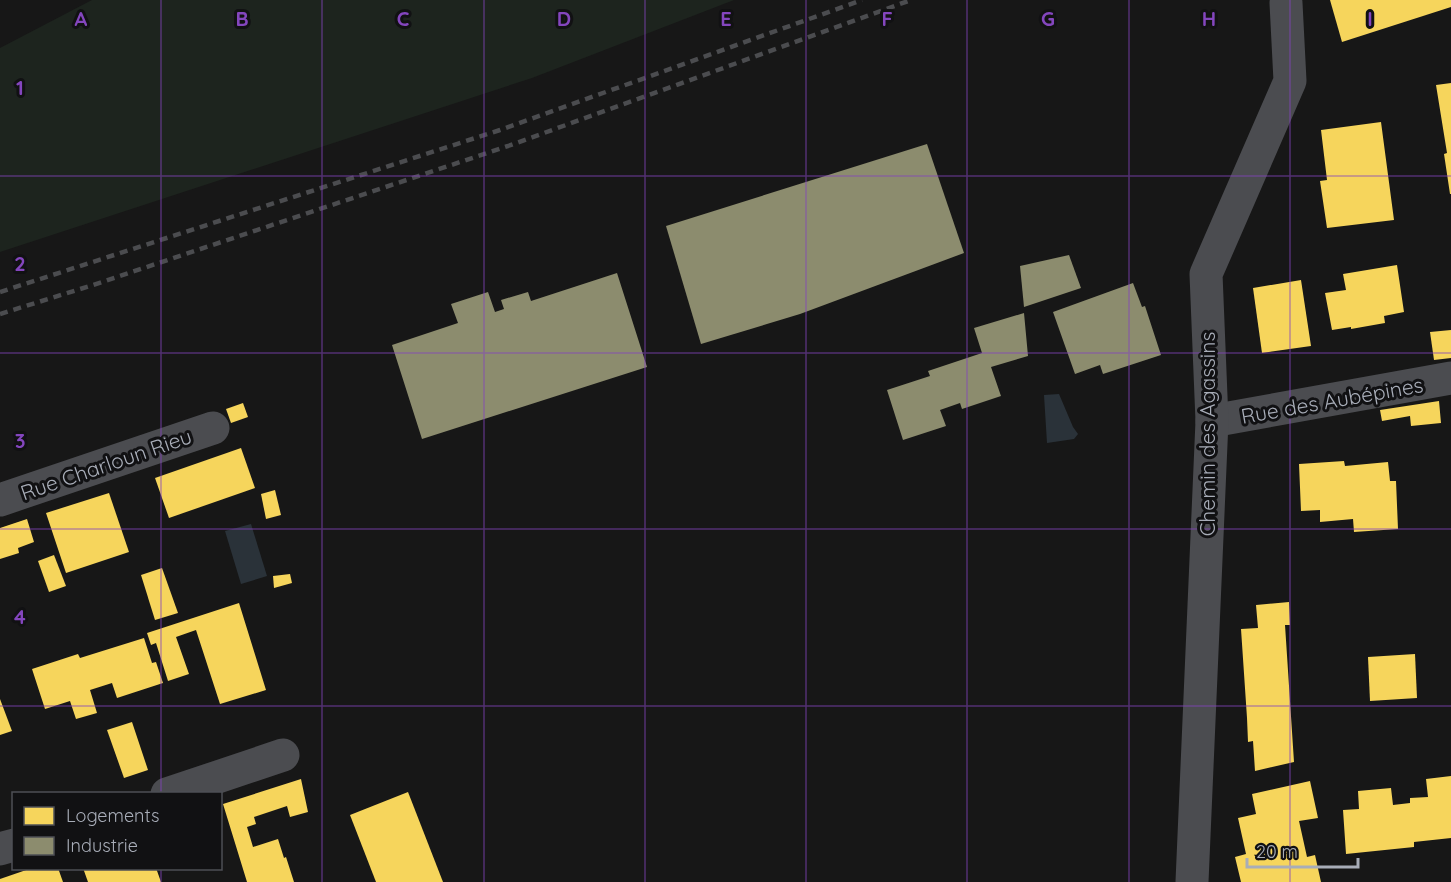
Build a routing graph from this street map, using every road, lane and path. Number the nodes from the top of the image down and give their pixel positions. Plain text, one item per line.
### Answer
1 (1286, 3) dead end
2 (1451, 378) edge
3 (1212, 421) junction
4 (213, 428) dead end
5 (0, 500) edge
6 (283, 755) dead end
7 (173, 792) edge
8 (1192, 882) edge

1 - 3 street, Chemin des Agassins
2 - 3 street, Rue des Aubépines
3 - 8 street, Chemin des Agassins
4 - 5 street, Rue Charloun Rieu
6 - 7 street

